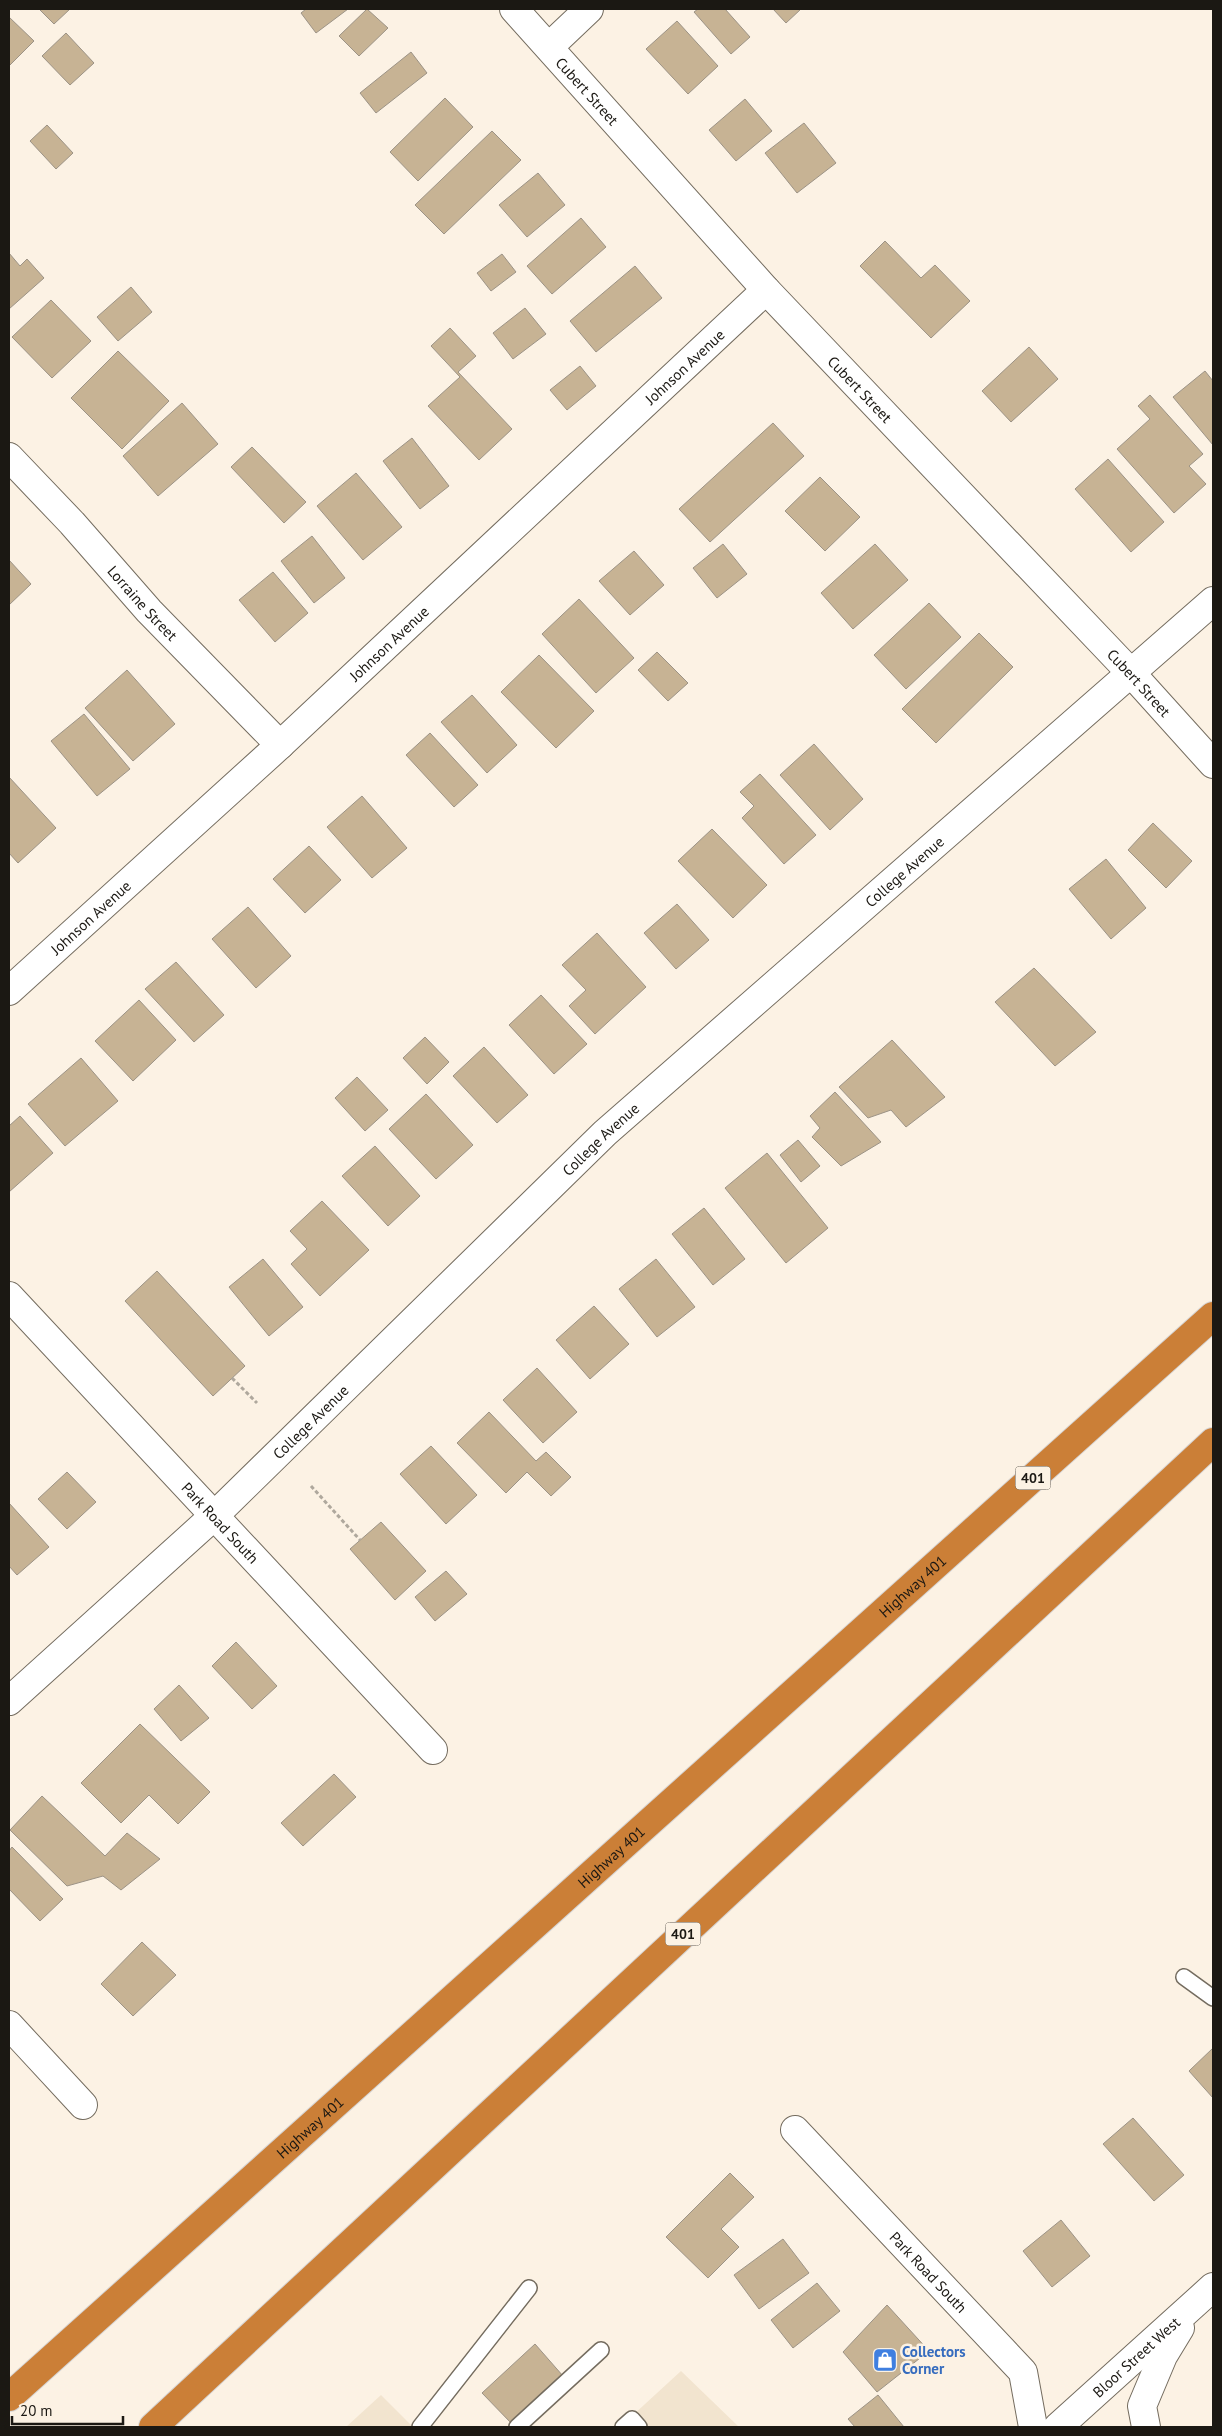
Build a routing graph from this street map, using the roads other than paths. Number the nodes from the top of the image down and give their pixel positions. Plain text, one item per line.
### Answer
1 (514, 9) edge
2 (588, 9) edge
3 (550, 46) junction
4 (766, 290) junction
5 (9, 457) edge
6 (1213, 601) edge
7 (1131, 673) junction
8 (280, 745) junction
9 (1213, 764) edge
10 (9, 991) edge
11 (9, 1296) edge
12 (1213, 1316) edge
13 (1213, 1442) edge
14 (215, 1515) junction
15 (9, 1701) edge
16 (433, 1750) dead end
17 (1184, 1977) dead end
18 (1213, 1998) edge
19 (9, 2025) edge
20 (83, 2105) dead end
21 (796, 2130) dead end
22 (529, 2288) dead end
23 (1206, 2294) edge
24 (601, 2350) dead end
25 (9, 2397) edge
26 (153, 2427) edge
27 (420, 2427) edge
28 (517, 2427) edge
29 (623, 2427) edge
30 (639, 2427) edge
31 (1033, 2427) edge
32 (1058, 2427) edge
33 (1146, 2427) edge

1 - 3 street, Cubert Street
2 - 3 street
3 - 4 street, Cubert Street
4 - 7 street, Cubert Street
4 - 8 street, Johnson Avenue
5 - 8 street, Lorraine Street
6 - 7 street, College Avenue
7 - 9 street, Cubert Street
7 - 14 street, College Avenue
8 - 10 street, Johnson Avenue
11 - 14 street, Park Road South
12 - 25 highway, Highway 401 / 401
13 - 26 highway, 401
14 - 15 street, College Avenue
14 - 16 street, Park Road South
17 - 18 lane
19 - 20 street
21 - 31 street, Park Road South
22 - 27 lane
23 - 32 street, Bloor Street West
23 - 33 street
24 - 28 lane
29 - 30 lane

